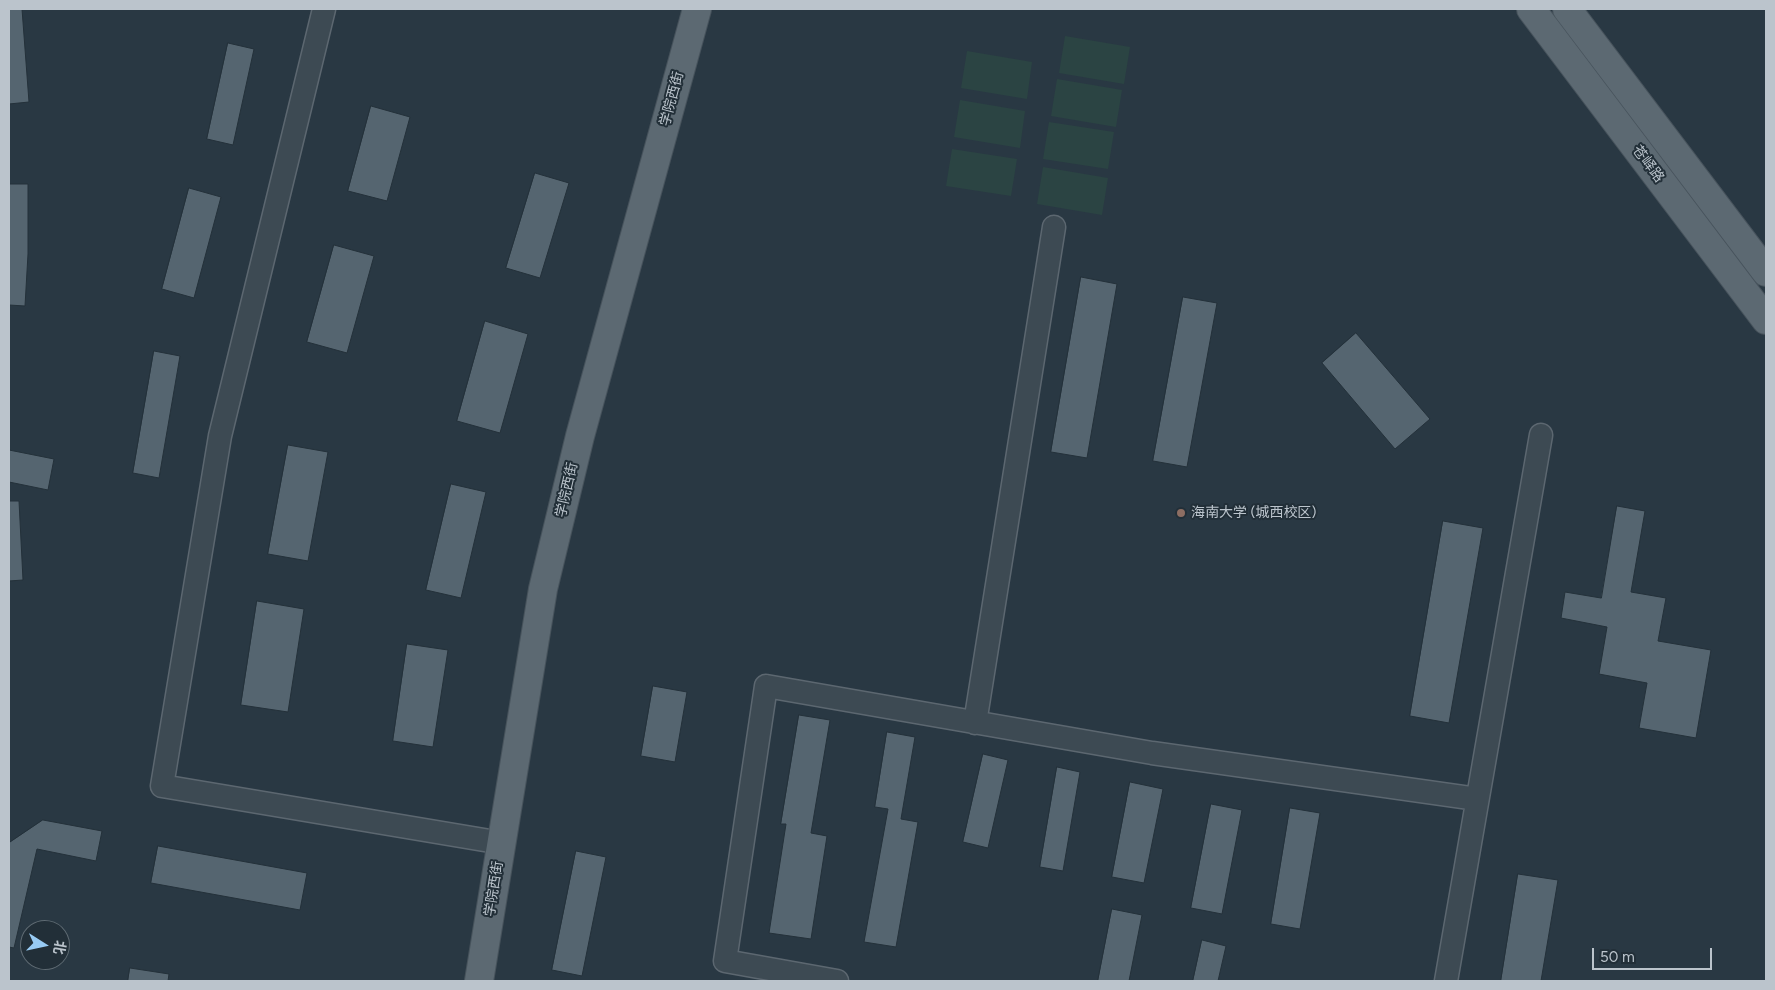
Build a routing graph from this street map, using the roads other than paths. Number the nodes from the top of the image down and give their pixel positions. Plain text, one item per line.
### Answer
1 (324, 9) edge
2 (680, 9) edge
3 (697, 9) edge
4 (1531, 9) edge
5 (1567, 9) edge
6 (1054, 227) dead end
7 (1766, 272) edge
8 (1766, 320) edge
9 (1541, 435) dead end
10 (975, 722) junction
11 (1476, 799) junction
12 (493, 842) junction
13 (463, 981) edge
14 (480, 981) edge
15 (837, 981) edge
16 (1446, 981) edge

1 - 12 street
2 - 12 main road, 学院西街
3 - 12 main road, 学院西街
4 - 8 main road, 苍峄路
5 - 7 main road, 苍峄路
6 - 10 street
9 - 11 street
10 - 11 street
10 - 15 street
11 - 16 street
12 - 13 main road, 学院西街
12 - 14 main road, 学院西街

